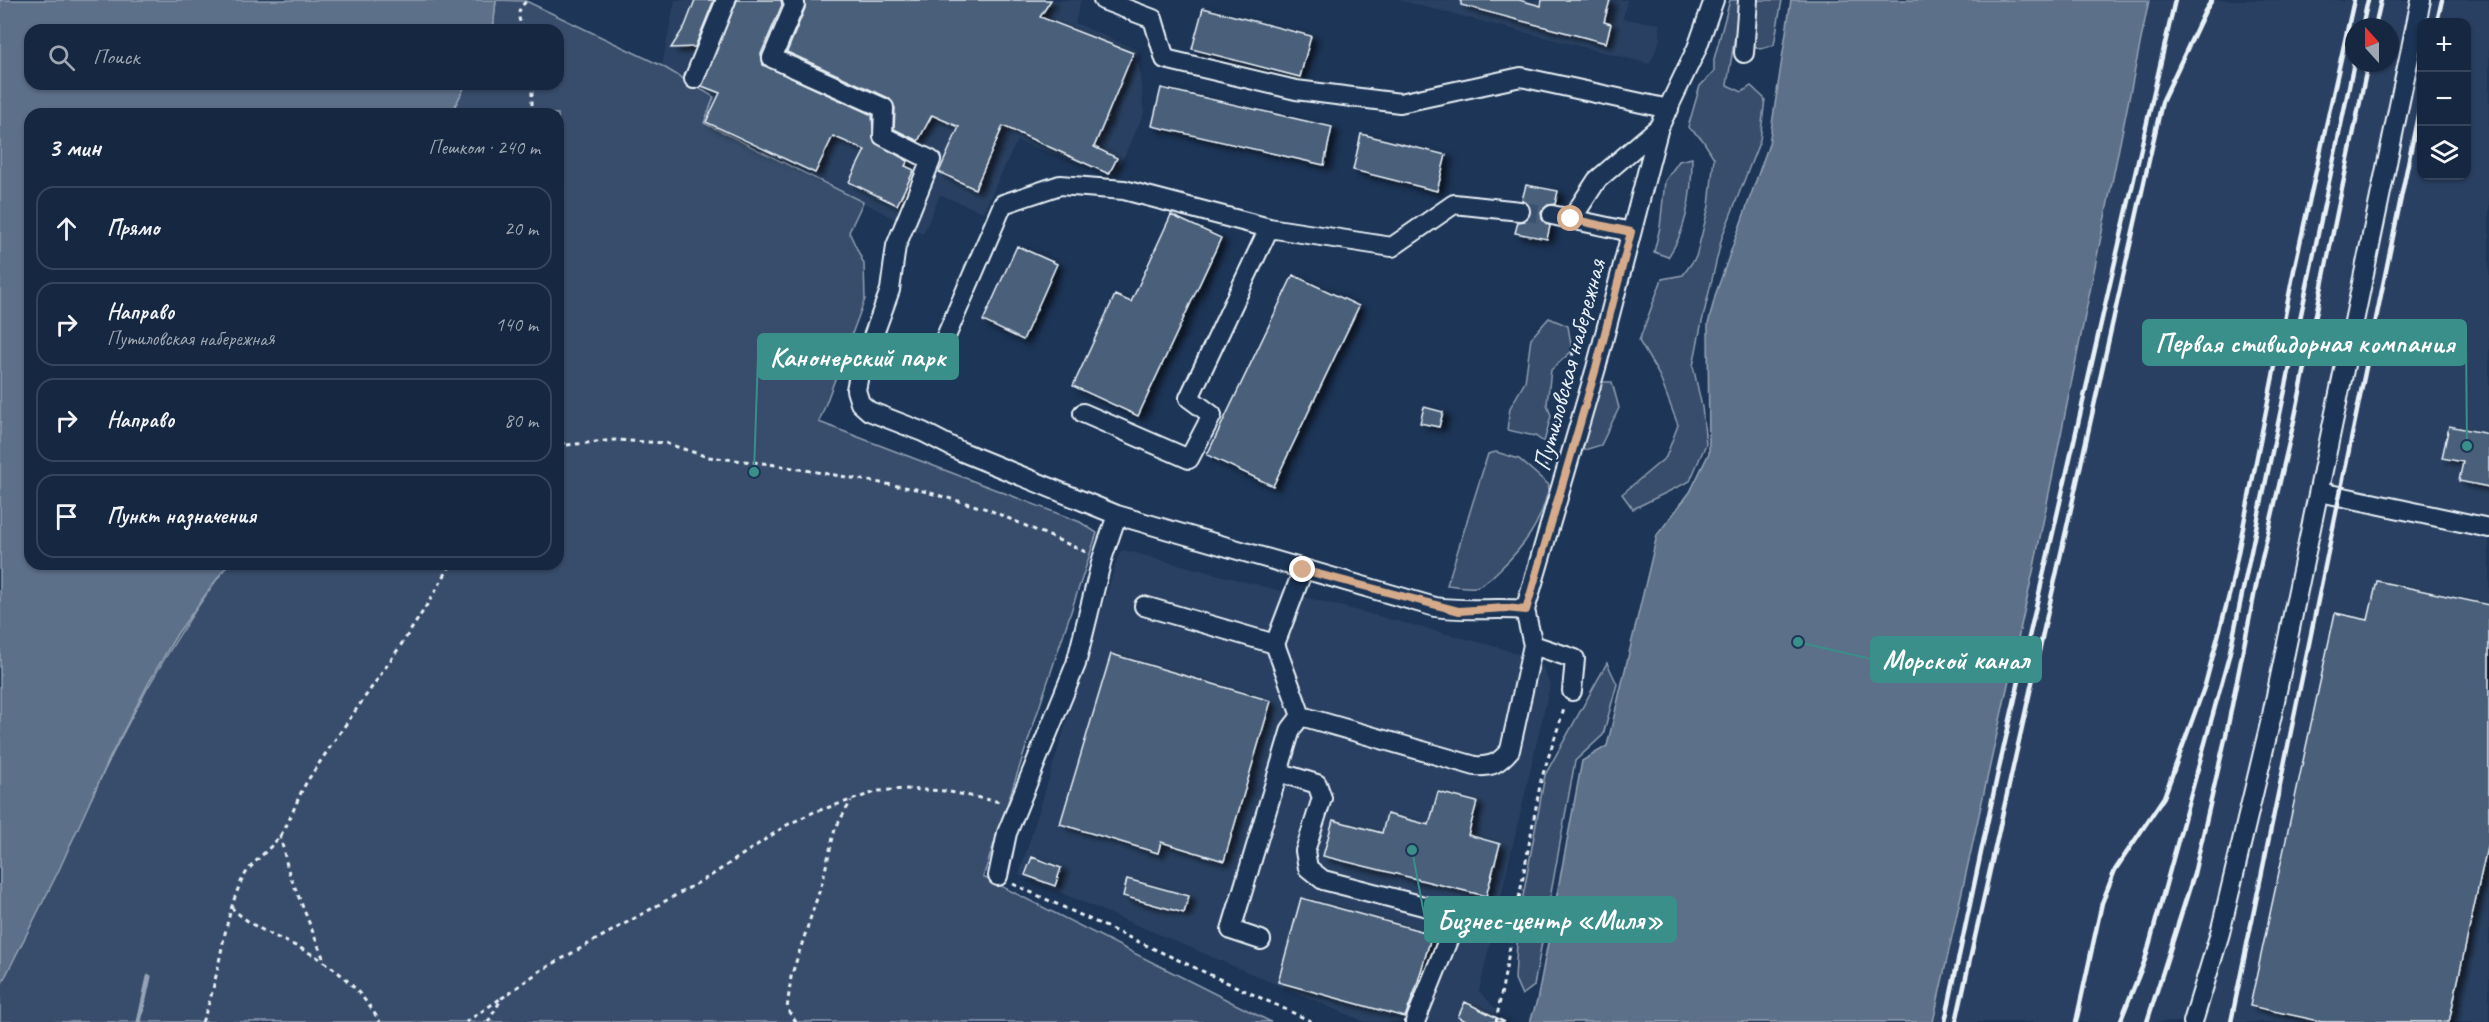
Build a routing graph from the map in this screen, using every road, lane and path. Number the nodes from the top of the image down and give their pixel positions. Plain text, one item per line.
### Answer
1 (528, 0) edge
2 (726, 0) edge
3 (792, 0) edge
4 (1104, 0) edge
5 (1714, 0) edge
6 (1748, 0) edge
7 (2421, 0) edge
8 (520, 24) edge
9 (1744, 53) dead end
10 (694, 79) dead end
11 (533, 90) edge
12 (533, 108) edge
13 (1669, 109) junction
14 (1659, 127) junction
15 (1520, 211) tunnel mouth
16 (1552, 215) tunnel mouth
17 (1571, 219) junction
18 (1269, 228) junction
19 (1631, 232) junction
20 (1581, 320) dead end
21 (939, 355) dead end
22 (1083, 413) dead end
23 (564, 444) edge
24 (1566, 475) junction
25 (2320, 492) junction
26 (1117, 515) junction
27 (2489, 528) edge
28 (1102, 559) junction
29 (447, 570) edge
30 (1303, 570) junction
31 (1144, 606) dead end
32 (1526, 610) junction
33 (1275, 644) junction
34 (1533, 645) junction
35 (1572, 691) joint
36 (1301, 716) junction
37 (1278, 772) junction
38 (852, 800) junction
39 (1020, 805) junction
40 (280, 835) junction
41 (998, 876) joint
42 (231, 907) junction
43 (1261, 940) dead end
44 (324, 961) junction
45 (502, 998) junction
46 (202, 1022) edge
47 (380, 1022) edge
48 (466, 1022) edge
49 (488, 1022) edge
50 (796, 1022) edge
51 (1313, 1022) edge
52 (1415, 1022) edge
53 (1496, 1022) edge
54 (2193, 1022) edge

1 - 8 path
2 - 10 street
3 - 26 street
4 - 13 street
5 - 13 street, Путиловская набережная
6 - 9 street
7 - 25 street
11 - 12 path
13 - 14 street, Путиловская набережная
14 - 17 street
14 - 19 street, Путиловская набережная
15 - 18 street
16 - 17 street
17 - 19 street
18 - 21 street
18 - 22 street
19 - 24 street, Путиловская набережная
20 - 24 path
23 - 28 path
24 - 32 street, Путиловская набережная
25 - 27 street
25 - 54 street
26 - 28 street
26 - 30 street
28 - 39 street
29 - 40 path
30 - 32 street
30 - 33 street
31 - 33 street
32 - 34 street
33 - 36 street
34 - 35 street
34 - 36 street
35 - 53 path
36 - 37 street
37 - 43 street
37 - 52 street
38 - 39 path
38 - 45 path
38 - 50 path
39 - 41 street
40 - 42 path
40 - 44 path
41 - 51 path
42 - 44 path
42 - 46 path
44 - 47 path
45 - 48 path
45 - 49 path

